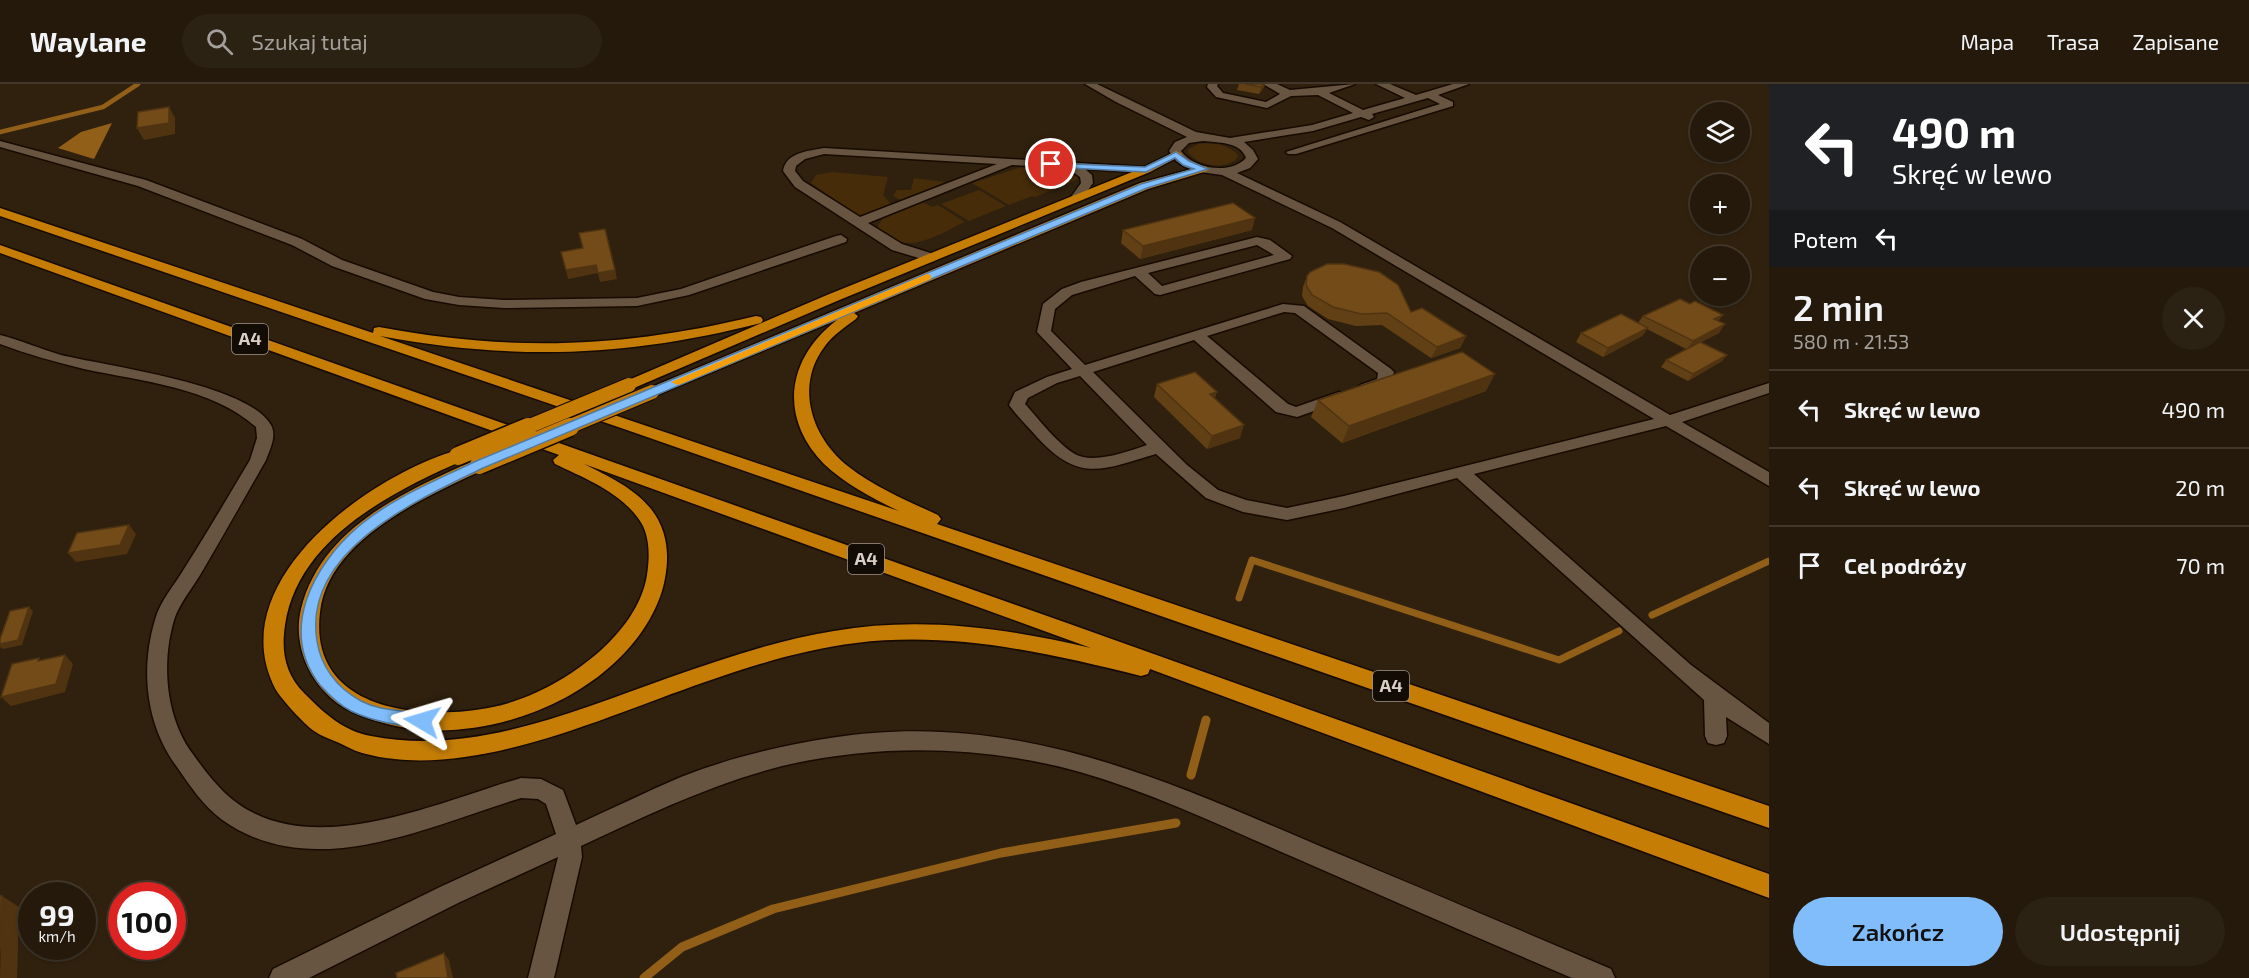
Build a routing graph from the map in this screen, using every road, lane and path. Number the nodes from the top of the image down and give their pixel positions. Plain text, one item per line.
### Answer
1 (1090, 84) edge
2 (1213, 84) edge
3 (1350, 84) edge
4 (1381, 84) edge
5 (1464, 84) edge
6 (1334, 86) edge
7 (1265, 87) edge
8 (1320, 92) junction
9 (1289, 93) junction
10 (1430, 95) junction
11 (1417, 99) junction
12 (1126, 104) junction
13 (1365, 114) junction
14 (1381, 125) junction
15 (1313, 128) junction
16 (1201, 138) junction
17 (1231, 141) junction
18 (0, 144) edge
19 (1177, 149) junction
20 (1292, 152) dead end
21 (1256, 154) junction
22 (1013, 162) junction
23 (1070, 165) junction
24 (1203, 169) junction
25 (1146, 170) junction
26 (1224, 171) junction
27 (1077, 197) junction
28 (0, 212) edge
29 (859, 222) junction
30 (1336, 225) junction
31 (841, 239) dead end
32 (0, 249) edge
33 (932, 258) junction
34 (1138, 272) junction
35 (903, 287) junction
36 (832, 298) junction
37 (294, 312) junction
38 (1197, 335) junction
39 (0, 339) edge
40 (1082, 371) junction
41 (1769, 388) edge
42 (1671, 420) junction
43 (496, 426) junction
44 (1160, 447) junction
45 (1461, 471) junction
46 (1769, 480) edge
47 (1013, 557) junction
48 (1236, 692) junction
49 (1714, 697) junction
50 (1769, 735) edge
51 (1716, 736) dead end
52 (1769, 817) edge
53 (569, 839) junction
54 (1769, 886) edge
55 (282, 978) edge
56 (541, 978) edge
57 (1602, 978) edge

1 - 12 street
2 - 9 street
3 - 6 street
4 - 11 street
5 - 10 street
6 - 8 street
7 - 9 street
8 - 9 street
8 - 13 street
10 - 11 street
10 - 14 street
11 - 13 street
12 - 16 street
12 - 19 street
13 - 14 street
13 - 15 street
14 - 20 street
15 - 17 street
15 - 21 street
16 - 17 street
16 - 19 street
17 - 21 street
18 - 31 street
19 - 24 street
19 - 25 highway
21 - 26 street
21 - 30 street
22 - 23 street
22 - 29 street
22 - 29 street
23 - 25 street
23 - 27 street
24 - 26 street
24 - 35 highway
25 - 27 highway
26 - 30 street
27 - 33 highway
28 - 37 highway, A4
29 - 33 street
30 - 42 street
32 - 43 highway, A4
33 - 36 highway
34 - 34 street
34 - 40 street
35 - 43 highway, bridge
35 - 47 highway
36 - 37 highway
36 - 48 highway, bridge
37 - 47 highway, A4
38 - 38 street
38 - 40 street
39 - 53 street
40 - 44 street
40 - 44 street
41 - 42 street
42 - 45 street
42 - 46 street
43 - 48 highway, A4
44 - 45 street
45 - 49 street
47 - 52 highway, A4
48 - 54 highway, A4
49 - 50 street
49 - 51 street
53 - 55 street
53 - 56 street
53 - 57 street

